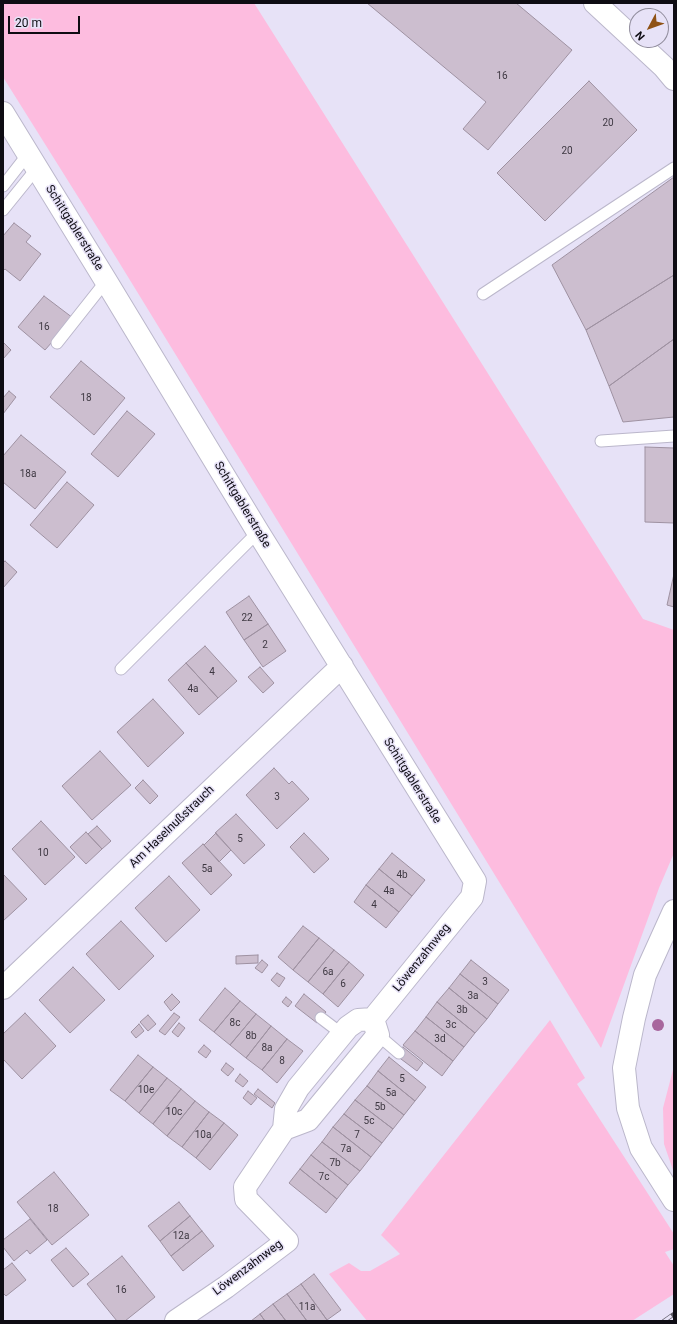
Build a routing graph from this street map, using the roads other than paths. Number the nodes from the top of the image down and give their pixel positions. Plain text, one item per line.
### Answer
1 (595, 3) edge
2 (674, 79) edge
3 (3, 114) edge
4 (32, 161) junction
5 (674, 168) edge
6 (3, 186) edge
7 (3, 210) edge
8 (106, 281) junction
9 (483, 294) dead end
10 (57, 343) dead end
11 (674, 436) edge
12 (601, 441) dead end
13 (258, 532) junction
14 (342, 666) junction
15 (121, 669) dead end
16 (472, 897) joint
17 (674, 911) edge
18 (3, 988) edge
19 (322, 1018) dead end
20 (376, 1027) junction
21 (342, 1034) junction
22 (399, 1052) dead end
23 (284, 1129) junction
24 (674, 1200) edge
25 (176, 1321) edge

1 - 2 street
3 - 4 street, Schittgablerstraße
4 - 6 lane
4 - 7 lane
4 - 8 street, Schittgablerstraße
5 - 9 lane
8 - 10 lane
8 - 13 street, Schittgablerstraße
11 - 12 lane
13 - 14 street, Schittgablerstraße
13 - 15 lane
14 - 16 street, Schittgablerstraße
14 - 18 street, Am Haselnußstrauch
16 - 20 street, Löwenzahnweg
17 - 24 street
19 - 21 lane
20 - 21 street, Löwenzahnweg
20 - 22 lane
20 - 23 street, Löwenzahnweg
21 - 23 street, Löwenzahnweg
23 - 25 street, Löwenzahnweg

